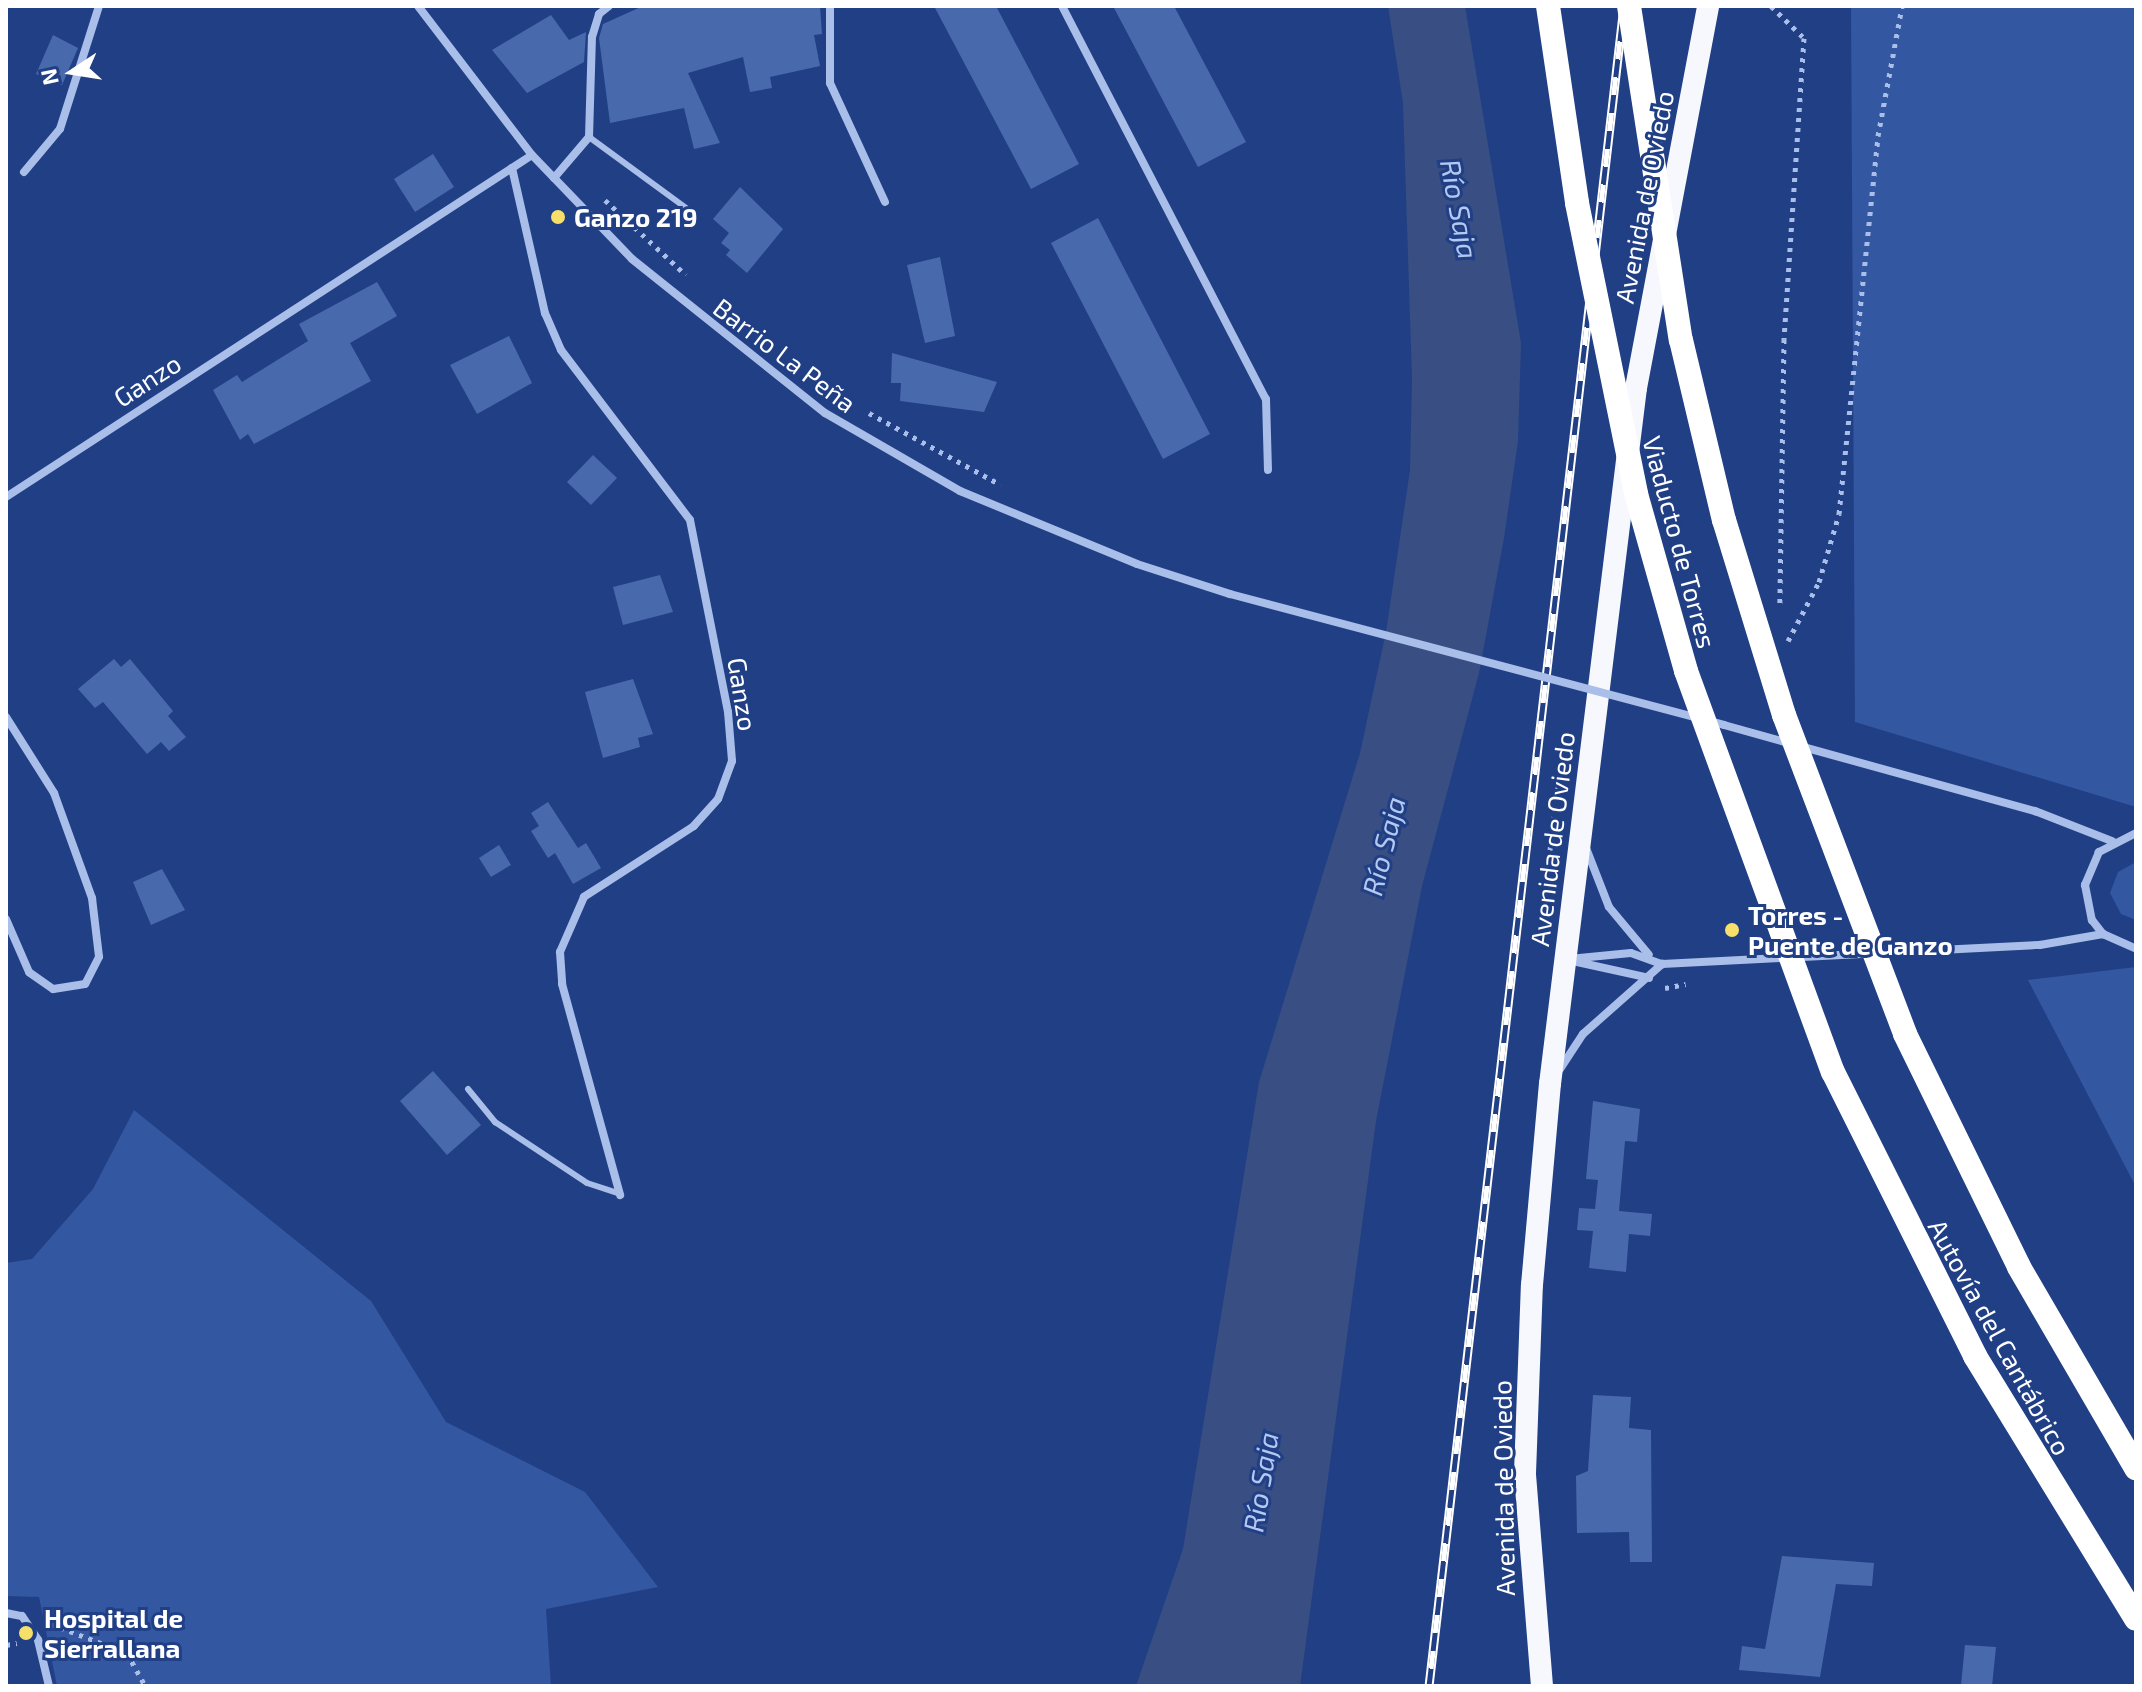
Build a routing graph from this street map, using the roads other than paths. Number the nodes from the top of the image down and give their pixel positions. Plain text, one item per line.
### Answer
1 (99, 6) edge
2 (418, 6) edge
3 (609, 6) edge
4 (830, 6) edge
5 (1062, 6) edge
6 (1548, 6) edge
7 (1629, 6) edge
8 (1708, 6) edge
9 (589, 137) junction
10 (532, 155) junction
11 (512, 168) junction
12 (24, 172) dead end
13 (554, 178) junction
14 (885, 202) dead end
15 (693, 213) dead end
16 (1268, 470) dead end
17 (6, 497) edge
18 (6, 717) edge
19 (1580, 831) junction
20 (2136, 833) edge
21 (2112, 841) junction
22 (6, 919) edge
23 (2103, 934) junction
24 (2136, 949) edge
25 (1650, 956) junction
26 (1565, 959) junction
27 (1662, 964) junction
28 (1649, 978) junction
29 (1905, 1034) joint
30 (1833, 1072) joint
31 (1550, 1084) junction
32 (468, 1089) dead end
33 (620, 1195) joint
34 (2136, 1468) edge
35 (6, 1613) edge
36 (2136, 1619) edge
37 (49, 1686) edge
38 (1542, 1686) edge

1 - 12 street
2 - 10 street, Barrio La Peña
3 - 9 street
4 - 14 street
5 - 16 street
6 - 30 highway, Viaducto de Torres, bridge
7 - 29 highway, Viaducto de Torres, bridge
8 - 19 highway, Avenida de Oviedo
9 - 13 street
9 - 15 lane
10 - 11 street, Ganzo
10 - 13 street, Barrio La Peña
11 - 17 street, Ganzo
11 - 33 street, Ganzo
13 - 21 street, Barrio La Peña, bridge
18 - 22 street
19 - 25 street
19 - 26 highway, Avenida de Oviedo
20 - 21 street
21 - 23 street
23 - 24 street
23 - 27 street
25 - 26 street
25 - 27 street
26 - 28 street
26 - 31 highway, Avenida de Oviedo
27 - 28 street
28 - 31 street
29 - 34 highway, Autovía del Cantábrico
30 - 36 highway, Autovía del Cantábrico
31 - 38 highway, Avenida de Oviedo
32 - 33 lane
35 - 37 street

